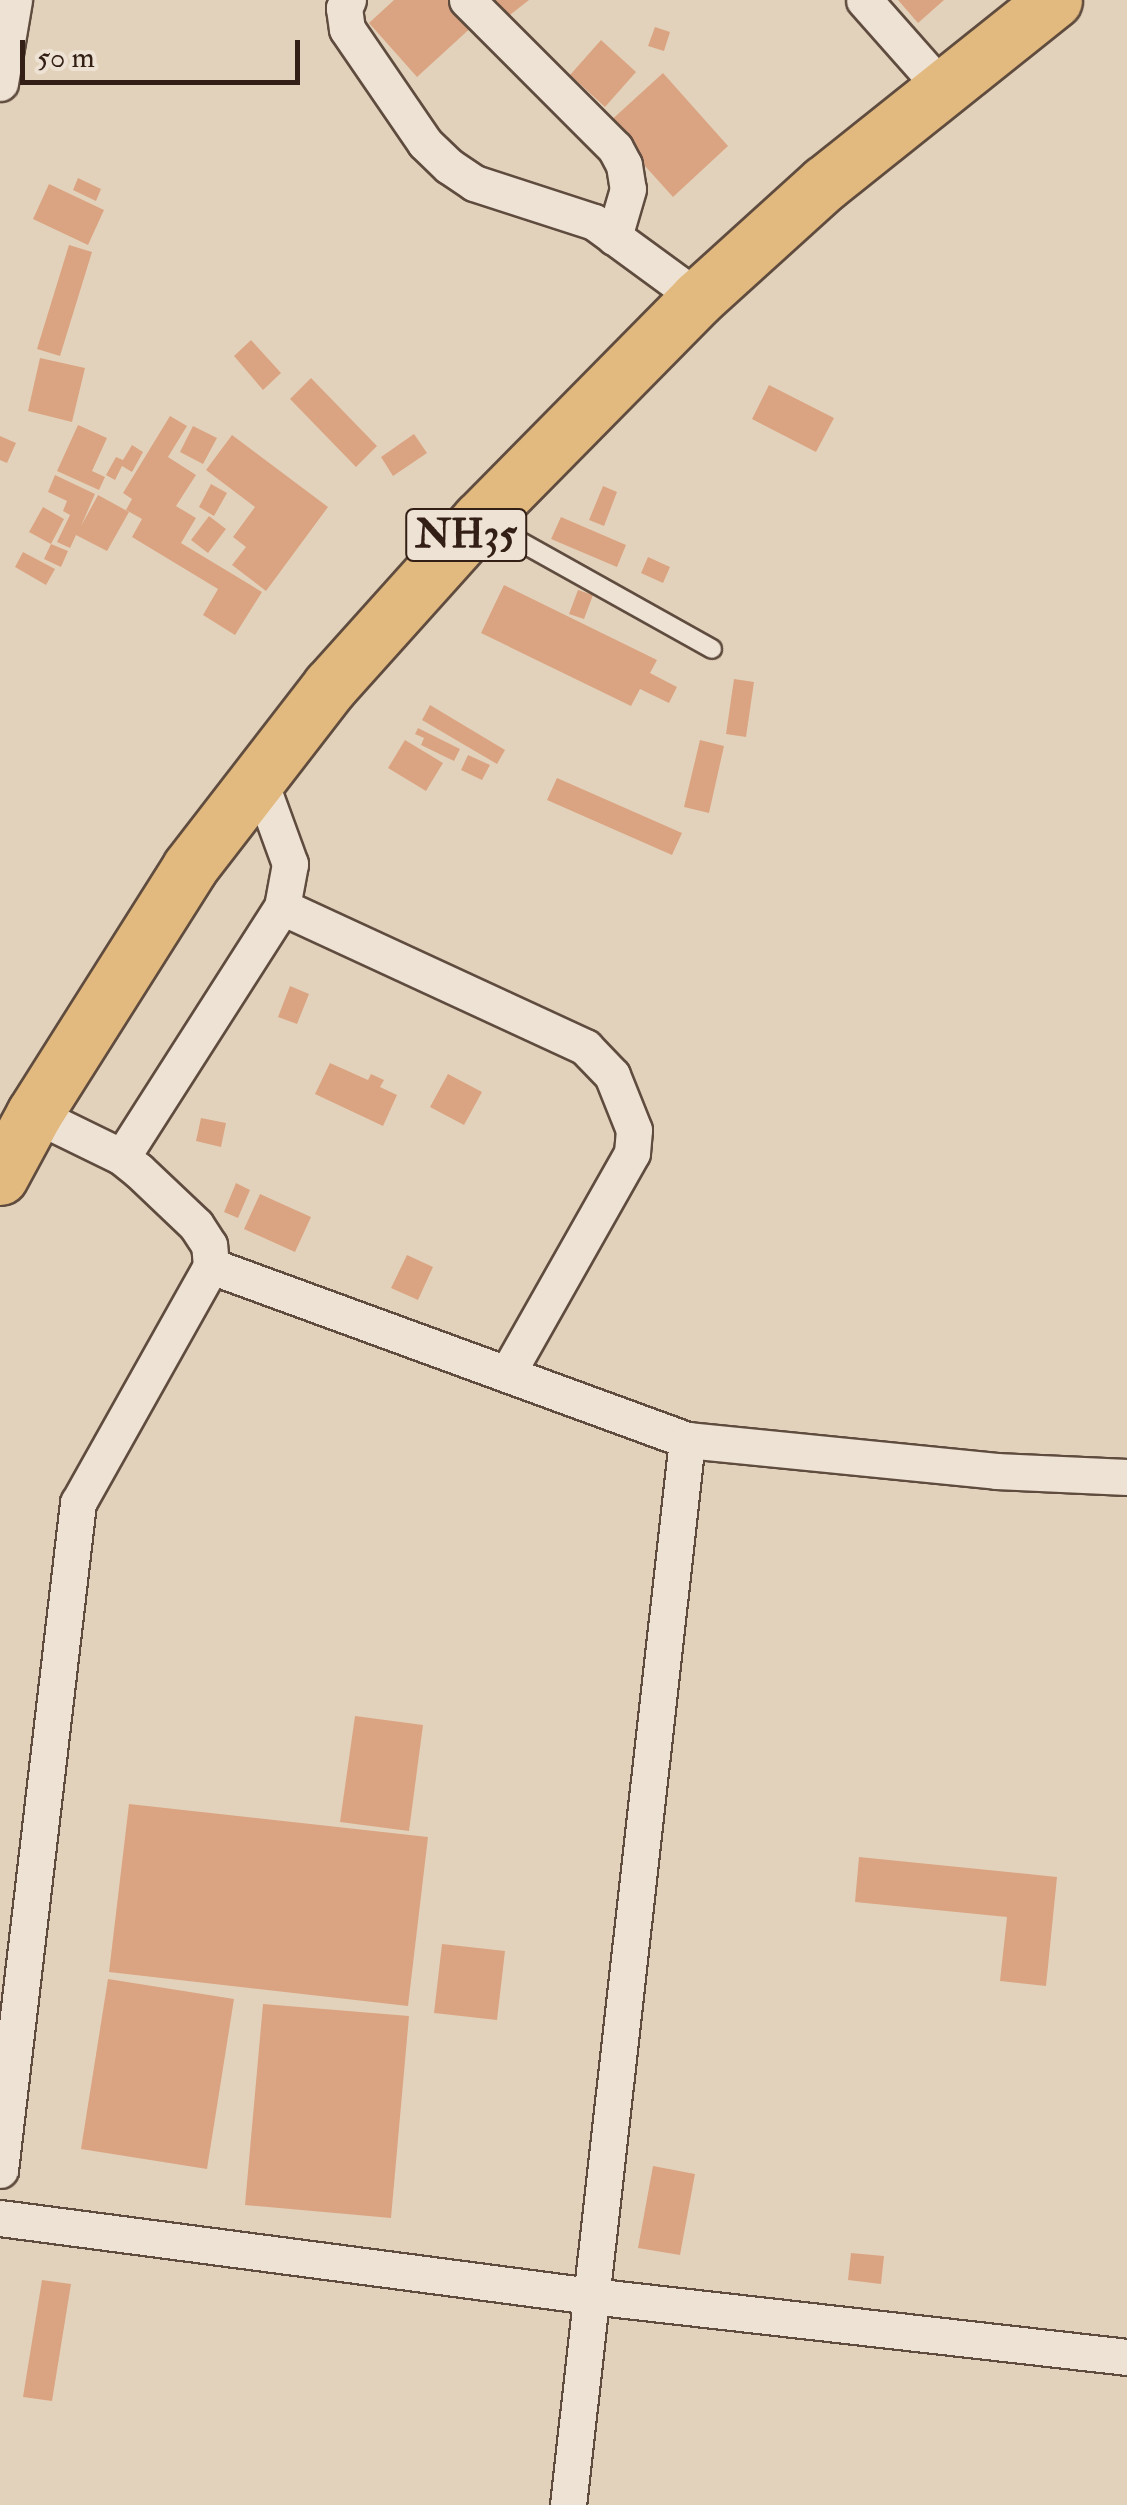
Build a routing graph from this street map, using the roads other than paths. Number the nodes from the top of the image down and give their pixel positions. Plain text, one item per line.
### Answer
1 (14, 0) edge
2 (348, 0) edge
3 (466, 0) edge
4 (864, 0) edge
5 (1054, 0) edge
6 (0, 84) edge
7 (941, 87) junction
8 (614, 237) junction
9 (698, 298) junction
10 (480, 519) junction
11 (712, 648) dead end
12 (260, 779) junction
13 (282, 907) junction
14 (34, 1114) junction
15 (122, 1157) junction
16 (0, 1177) edge
17 (211, 1266) junction
18 (507, 1374) junction
19 (688, 1440) junction
20 (1127, 1477) edge
21 (0, 2170) edge
22 (0, 2218) edge
23 (592, 2296) junction
24 (1127, 2357) edge
25 (568, 2505) edge

1 - 6 street
2 - 8 street
3 - 8 street
4 - 7 street
5 - 7 highway, NH35
7 - 9 highway, NH35
8 - 9 street
9 - 10 highway, NH35
10 - 11 lane
10 - 12 highway, NH35
12 - 13 street
12 - 14 highway, NH35
13 - 15 street
13 - 18 street
14 - 15 street
14 - 16 highway, NH35
15 - 17 street
17 - 18 street
17 - 21 street
18 - 19 street
19 - 20 street
19 - 23 street
22 - 23 street
23 - 24 street
23 - 25 street

